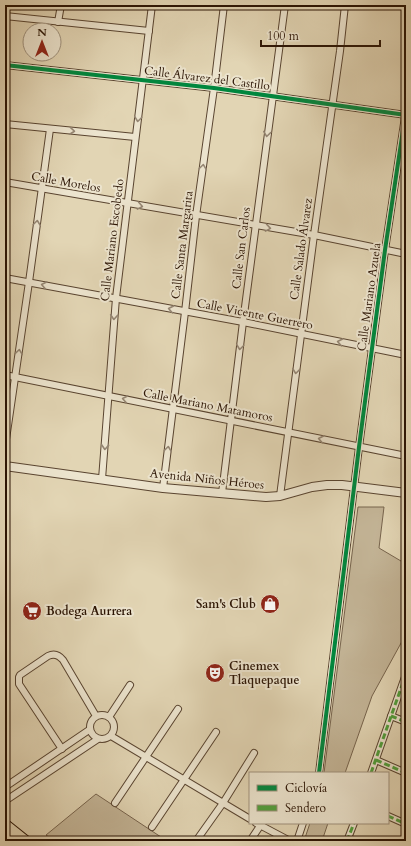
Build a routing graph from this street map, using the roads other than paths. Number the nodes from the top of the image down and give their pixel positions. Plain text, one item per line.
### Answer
1 (61, 5) edge
2 (152, 5) edge
3 (224, 5) edge
4 (285, 5) edge
5 (345, 5) edge
6 (396, 5) edge
7 (406, 7) edge
8 (5, 16) edge
9 (58, 22) joint
10 (62, 22) edge
11 (149, 31) junction
12 (5, 65) edge
13 (143, 80) junction
14 (214, 88) junction
15 (272, 96) junction
16 (333, 104) junction
17 (406, 113) edge
18 (5, 124) edge
19 (50, 129) junction
20 (135, 137) junction
21 (5, 182) edge
22 (41, 188) junction
23 (127, 204) junction
24 (196, 216) junction
25 (255, 226) junction
26 (314, 235) junction
27 (385, 250) junction
28 (406, 254) edge
29 (5, 278) edge
30 (29, 282) junction
31 (116, 298) junction
32 (185, 312) junction
33 (242, 322) junction
34 (301, 334) junction
35 (372, 348) junction
36 (406, 355) edge
37 (5, 375) edge
38 (15, 377) junction
39 (109, 396) junction
40 (173, 409) junction
41 (231, 421) junction
42 (288, 432) junction
43 (5, 446) edge
44 (359, 447) junction
45 (406, 456) edge
46 (5, 466) edge
47 (102, 479) junction
48 (354, 487) junction
49 (163, 488) junction
50 (222, 493) junction
51 (406, 493) edge
52 (280, 496) junction
53 (406, 674) edge
54 (130, 685) dead end
55 (178, 709) dead end
56 (96, 716) junction
57 (391, 716) junction
58 (109, 717) junction
59 (406, 722) edge
60 (89, 730) junction
61 (216, 732) dead end
62 (111, 736) junction
63 (98, 739) junction
64 (62, 749) junction
65 (254, 753) dead end
66 (146, 756) junction
67 (376, 760) junction
68 (31, 770) junction
69 (319, 772) edge
70 (371, 772) edge
71 (406, 773) edge
72 (36, 779) junction
73 (184, 780) junction
74 (5, 788) edge
75 (5, 801) edge
76 (115, 803) dead end
77 (223, 803) junction
78 (389, 816) edge
79 (249, 818) edge
80 (259, 824) edge
81 (303, 824) edge
82 (354, 824) edge
83 (406, 824) edge
84 (5, 825) edge
85 (152, 827) dead end
86 (25, 841) edge
87 (196, 841) edge
88 (250, 841) edge
89 (290, 841) edge
90 (297, 841) edge
91 (347, 841) edge

1 - 9 street
2 - 11 street, Calle Mariano Escobedo
3 - 14 street, Calle Santa Margarita
4 - 15 street, Calle San Carlos
5 - 16 street, Calle Salado Álvarez
6 - 7 street
8 - 9 street
10 - 11 street
11 - 13 street, Calle Mariano Escobedo
12 - 13 street, Calle Álvarez del Castillo
13 - 14 street, Calle Álvarez del Castillo
13 -> 20 street, Calle Mariano Escobedo
14 - 15 street, Calle Álvarez del Castillo
24 -> 14 street, Calle Santa Margarita
15 - 16 street, Calle Álvarez del Castillo
15 -> 25 street, Calle San Carlos
16 - 17 street, Calle Álvarez del Castillo
16 - 26 street, Calle Salado Álvarez
17 - 27 street, Calle Mariano Azuela
18 - 19 street
19 -> 20 street
19 - 22 street
20 - 23 street, Calle Mariano Escobedo
21 - 22 street, Calle Morelos
22 - 23 street, Calle Morelos
30 -> 22 street
23 -> 24 street, Calle Morelos
23 - 31 street, Calle Mariano Escobedo
24 - 25 street, Calle Morelos
24 - 32 street, Calle Santa Margarita
25 -> 26 street, Calle Morelos
25 - 33 street, Calle San Carlos
26 - 27 street, Calle Morelos
26 - 34 street, Calle Salado Álvarez
27 - 28 street, Calle Morelos
27 - 35 street, Calle Mariano Azuela
29 - 30 street, Calle Vicente Guerrero
31 -> 30 street, Calle Vicente Guerrero
38 -> 30 street
32 -> 31 street, Calle Vicente Guerrero
31 -> 39 street, Calle Mariano Escobedo
32 - 33 street, Calle Vicente Guerrero
32 - 40 street, Calle Santa Margarita
33 - 34 street, Calle Vicente Guerrero
33 -> 41 street, Calle San Carlos
35 -> 34 street, Calle Vicente Guerrero
34 -> 42 street, Calle Salado Álvarez
35 - 36 street, Calle Vicente Guerrero
35 - 44 street, Calle Mariano Azuela
37 - 38 street, Calle Mariano Matamoros
38 - 39 street, Calle Mariano Matamoros
38 - 43 street
40 -> 39 street, Calle Mariano Matamoros
39 -> 47 street, Calle Mariano Escobedo
40 - 41 street, Calle Mariano Matamoros
49 -> 40 street, Calle Santa Margarita
41 - 42 street, Calle Mariano Matamoros
41 - 50 street, Calle San Carlos
44 -> 42 street, Calle Mariano Matamoros
42 - 52 street, Calle Salado Álvarez
44 - 45 street, Calle Mariano Matamoros
44 - 48 street, Calle Mariano Azuela
46 - 47 street, Avenida Niños Héroes
47 - 49 street, Avenida Niños Héroes
48 - 51 street, Avenida Niños Héroes
48 - 52 street, Avenida Niños Héroes
48 - 69 street, Calle Mariano Azuela
49 - 50 street, Avenida Niños Héroes
50 - 52 street, Avenida Niños Héroes
53 - 57 street
54 - 58 street
55 - 66 street
56 - 58 street
56 - 60 street
56 - 64 street
57 - 59 street
57 - 67 street
58 - 62 street
60 - 63 street
60 - 64 street
61 - 73 street
62 - 63 street
62 - 66 street
63 - 72 street
64 - 68 street
65 - 77 street
66 - 73 street
66 - 76 street
67 - 70 street
67 - 71 street
68 - 72 street
68 - 74 street
72 - 75 street
73 - 77 street
73 - 85 street
77 - 79 street
77 - 87 street
78 - 83 street
80 - 88 street
80 - 89 street
81 - 90 street
82 - 91 street
84 - 86 highway

